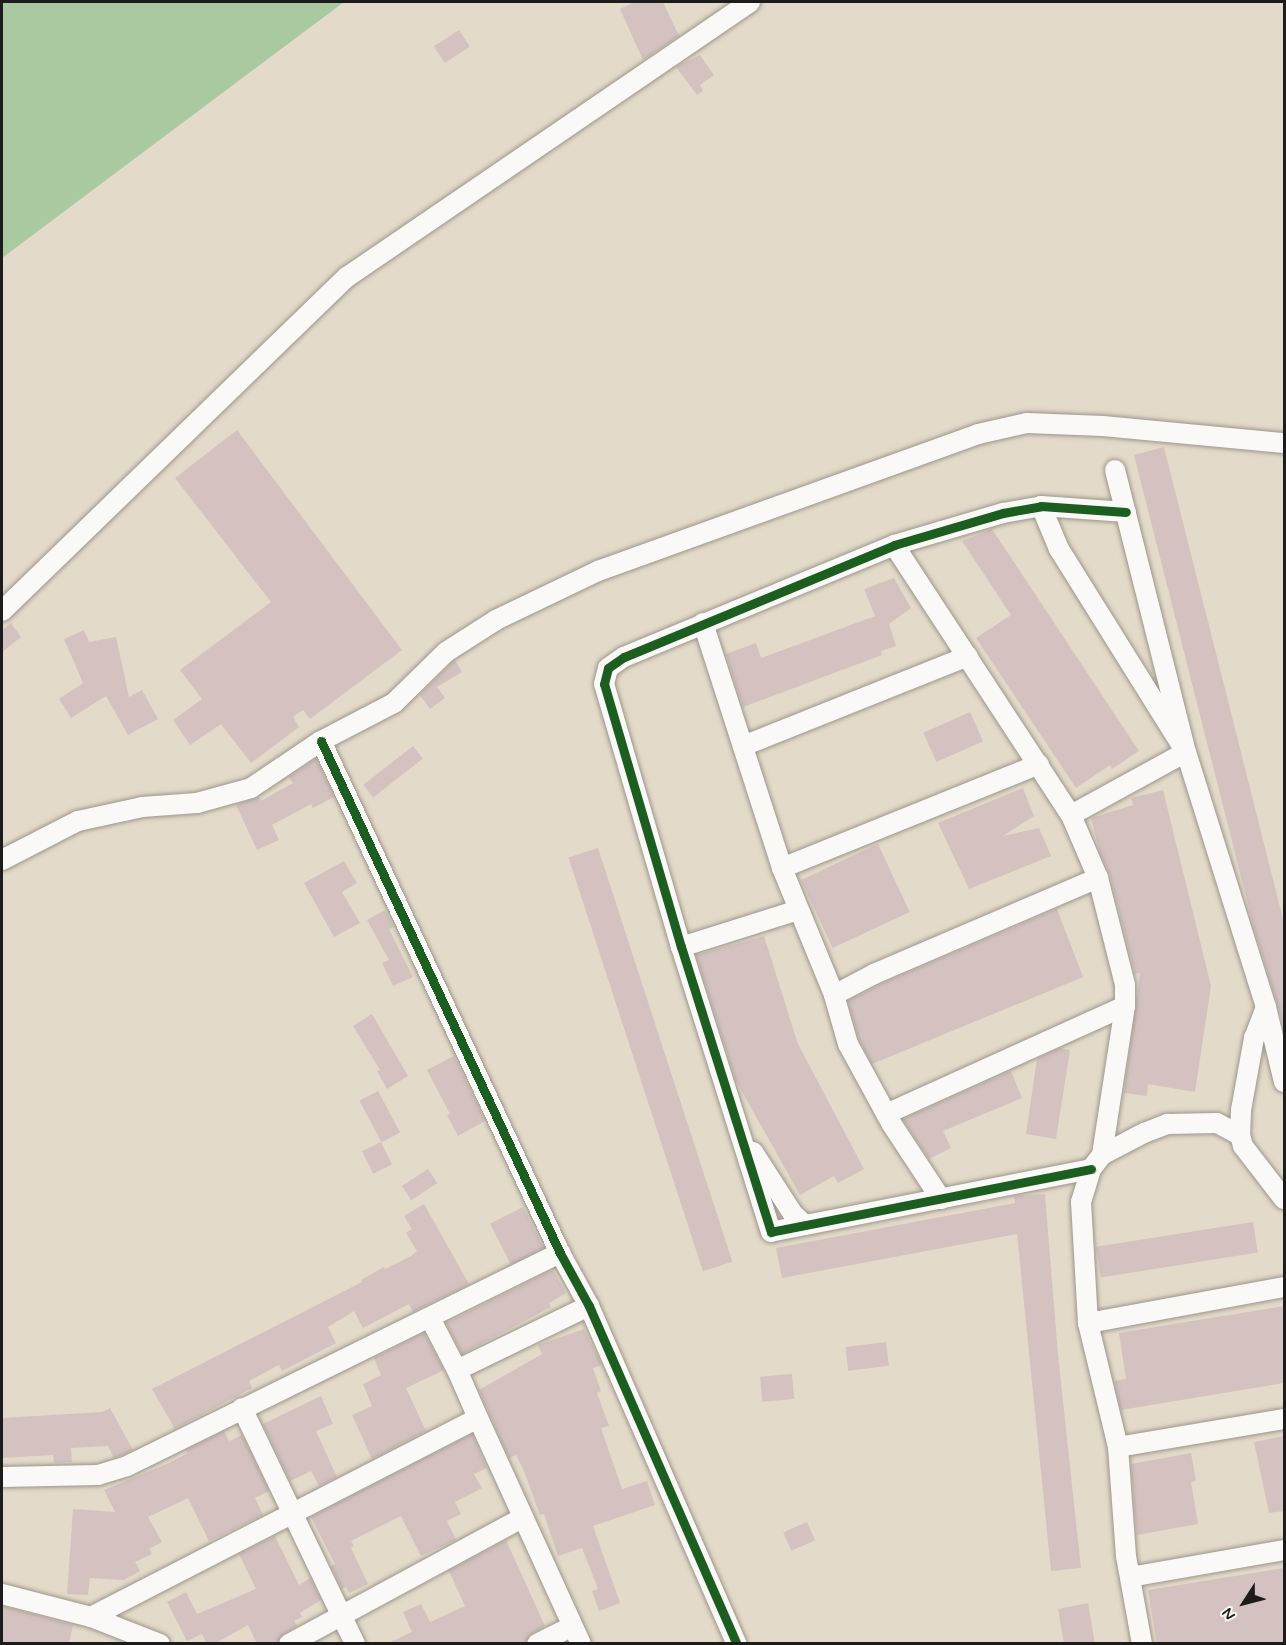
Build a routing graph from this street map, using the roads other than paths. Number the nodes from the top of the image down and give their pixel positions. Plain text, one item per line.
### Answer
1 (750, 2) edge
2 (1284, 443) edge
3 (1115, 470) dead end
4 (1041, 506) junction
5 (1126, 512) junction
6 (894, 545) junction
7 (2, 611) edge
8 (703, 623) junction
9 (968, 656) junction
10 (321, 741) junction
11 (743, 746) junction
12 (1186, 752) junction
13 (1039, 764) junction
14 (1071, 814) junction
15 (2, 860) edge
16 (782, 868) junction
17 (1098, 878) junction
18 (798, 910) junction
19 (681, 947) junction
20 (834, 995) junction
21 (1125, 1006) junction
22 (1266, 1007) junction
23 (1284, 1082) edge
24 (886, 1114) junction
25 (1240, 1135) junction
26 (742, 1136) junction
27 (1097, 1162) junction
28 (941, 1199) junction
29 (1284, 1199) edge
30 (805, 1225) junction
31 (560, 1253) junction
32 (1284, 1287) edge
33 (589, 1306) junction
34 (430, 1318) junction
35 (1088, 1323) junction
36 (456, 1370) junction
37 (242, 1408) junction
38 (478, 1418) junction
39 (1284, 1419) edge
40 (1118, 1447) junction
41 (2, 1477) edge
42 (293, 1511) junction
43 (522, 1518) junction
44 (1284, 1550) edge
45 (1130, 1577) junction
46 (2, 1594) edge
47 (342, 1615) junction
48 (91, 1617) junction
49 (577, 1635) edge
50 (160, 1644) edge
51 (289, 1644) edge
52 (355, 1644) edge
53 (537, 1644) edge
54 (737, 1644) edge
55 (1142, 1644) edge

1 - 7 street
2 - 10 street
3 - 5 street
4 - 5 street
4 - 6 street
4 - 12 street
5 - 12 street
6 - 8 street
6 - 9 street
8 - 11 street
8 - 19 street
9 - 11 street
9 - 13 street
10 - 15 street
10 - 31 street
11 - 16 street
12 - 14 street
12 - 22 street
13 - 14 street
13 - 16 street
14 - 17 street
16 - 18 street
17 - 20 street
17 - 21 street
18 - 19 street
18 - 20 street
19 - 26 street
20 - 24 street
21 - 24 street
21 - 27 street
22 - 23 street
22 - 25 street
24 - 28 street
25 - 27 street
25 - 29 street
26 - 30 street
26 - 30 street
27 - 28 street
27 - 35 street
28 - 30 street
31 - 33 street
31 - 34 street
32 - 35 street
33 - 36 street
33 - 54 street
34 - 36 street
34 - 37 street
35 - 40 street
36 - 38 street
37 - 41 street
37 - 42 street
38 - 42 street
38 - 43 street
39 - 40 street
40 - 45 street
42 - 47 street
42 - 48 street
43 - 47 street
43 - 49 street
44 - 45 street
45 - 55 street
46 - 48 street
47 - 51 street
47 - 52 street
48 - 50 street
49 - 53 street

